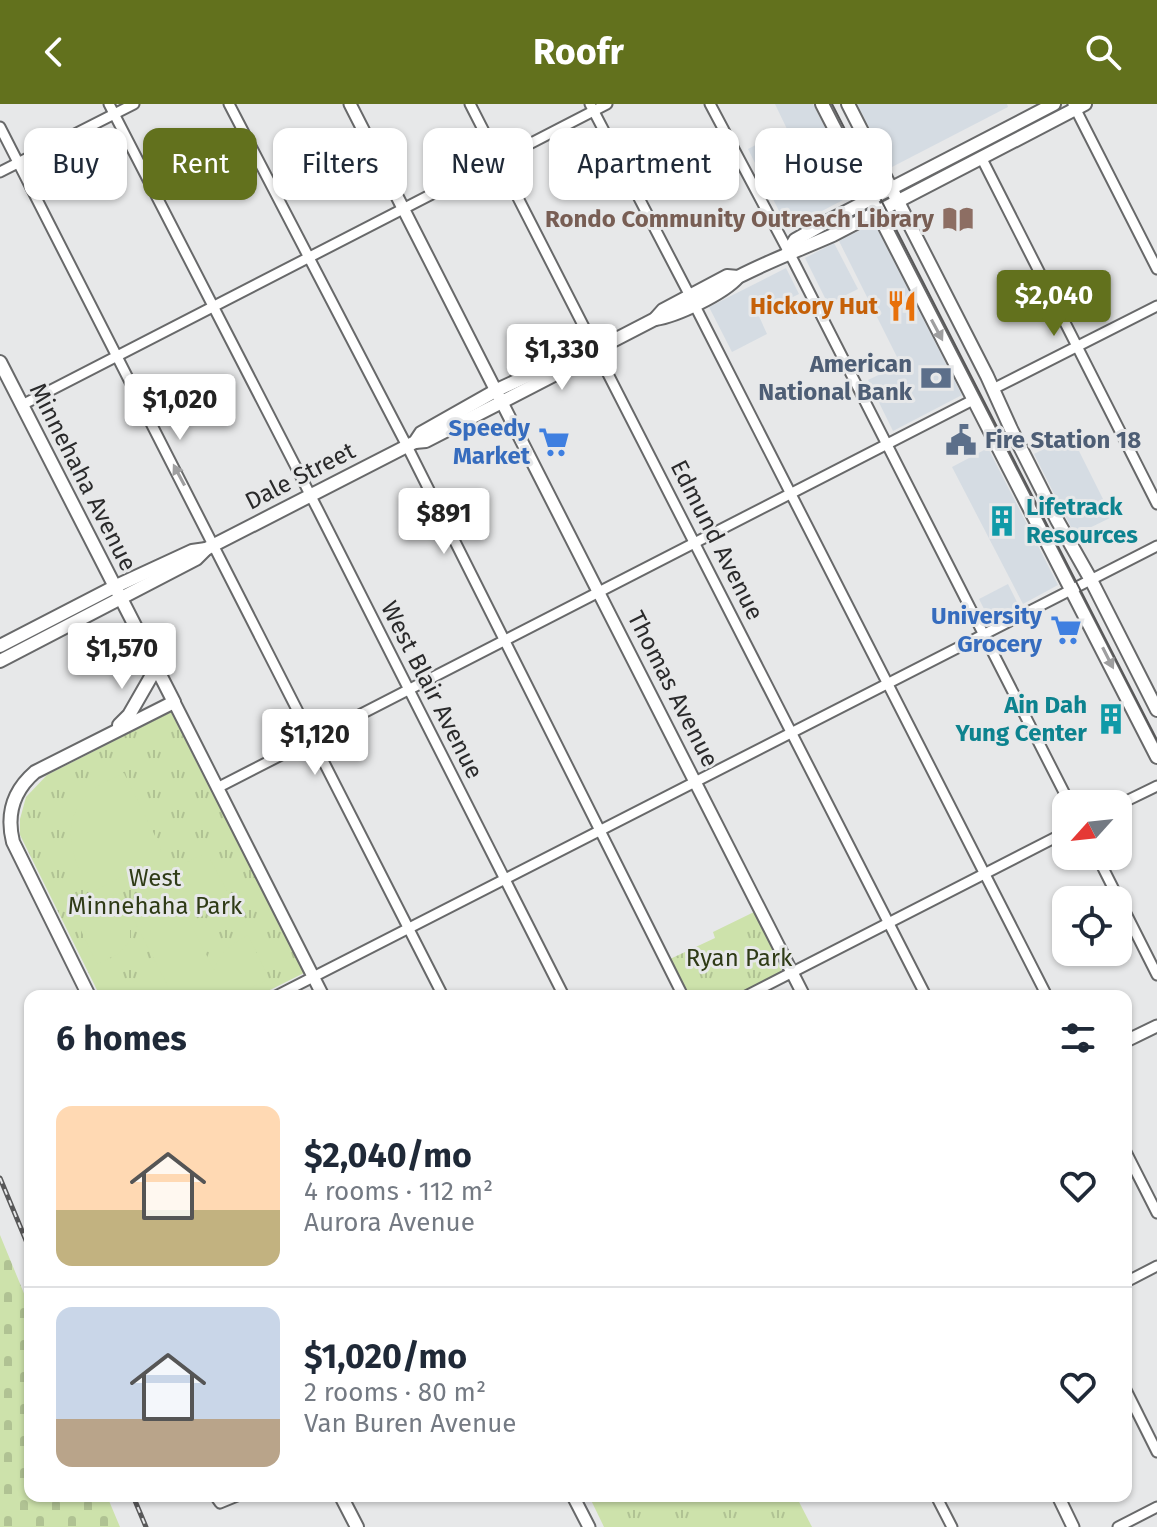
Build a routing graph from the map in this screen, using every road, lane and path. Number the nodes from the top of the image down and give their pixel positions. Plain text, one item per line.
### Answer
1 (109, 104) edge
2 (134, 104) edge
3 (229, 104) edge
4 (350, 104) edge
5 (470, 104) edge
6 (607, 104) edge
7 (710, 104) edge
8 (822, 104) edge
9 (848, 104) edge
10 (1054, 104) edge
11 (1078, 106) edge
12 (592, 108) edge
13 (114, 115) junction
14 (0, 127) edge
15 (482, 128) edge
16 (834, 128) edge
17 (860, 128) edge
18 (533, 141) edge
19 (981, 157) junction
20 (18, 163) junction
21 (0, 172) edge
22 (892, 187) edge
23 (892, 190) edge
24 (423, 199) edge
25 (519, 200) edge
26 (866, 200) edge
27 (871, 200) edge
28 (898, 200) junction
29 (404, 209) junction
30 (876, 211) junction
31 (788, 252) junction
32 (307, 258) junction
33 (1157, 269) edge
34 (692, 300) junction
35 (1157, 306) edge
36 (212, 307) junction
37 (1078, 347) junction
38 (597, 349) junction
39 (117, 356) junction
40 (0, 362) edge
41 (993, 389) junction
42 (500, 396) junction
43 (973, 400) junction
44 (22, 405) junction
45 (411, 444) junction
46 (887, 445) junction
47 (791, 494) junction
48 (311, 495) junction
49 (1157, 504) edge
50 (695, 543) junction
51 (210, 546) junction
52 (1157, 546) edge
53 (1091, 580) junction
54 (1070, 590) junction
55 (600, 592) junction
56 (117, 593) junction
57 (984, 635) junction
58 (505, 641) junction
59 (0, 646) edge
60 (0, 661) edge
61 (156, 668) junction
62 (888, 684) junction
63 (409, 690) junction
64 (174, 702) junction
65 (1157, 710) edge
66 (113, 732) junction
67 (792, 733) junction
68 (314, 739) junction
69 (1157, 757) edge
70 (695, 782) junction
71 (1157, 786) edge
72 (217, 788) junction
73 (1063, 790) edge
74 (1132, 798) edge
75 (601, 832) junction
76 (1052, 839) edge
77 (1104, 870) edge
78 (985, 874) junction
79 (505, 880) junction
80 (889, 923) junction
81 (410, 929) junction
82 (792, 973) junction
83 (1157, 975) edge
84 (314, 977) junction
85 (86, 990) edge
86 (288, 990) edge
87 (320, 990) edge
88 (440, 990) edge
89 (561, 990) edge
90 (680, 990) edge
91 (758, 990) edge
92 (801, 990) edge
93 (923, 990) edge
94 (1044, 990) edge
95 (1157, 1026) edge
96 (1132, 1038) edge
97 (1132, 1164) edge
98 (1157, 1213) edge
99 (1157, 1266) edge
100 (1132, 1279) edge
101 (1132, 1402) edge
102 (1157, 1452) edge
103 (344, 1502) edge
104 (576, 1502) edge
105 (939, 1502) edge
106 (1061, 1502) edge
107 (1157, 1507) edge
108 (357, 1527) edge
109 (589, 1527) edge
110 (952, 1527) edge
111 (1073, 1527) edge
112 (1118, 1527) edge

1 - 13 street, West Blair Avenue
2 - 13 street
3 - 32 street
4 - 29 street, Thomas Avenue
5 - 15 street, Edmund Avenue
6 - 12 street
7 - 31 street
8 - 16 main road
9 - 17 main road
10 - 22 main road, Dale Street
11 - 19 main road, Dale Street
11 - 33 street
12 - 18 street
12 - 34 street
13 - 20 street
13 - 36 street, West Blair Avenue
14 - 20 street
19 - 28 main road, Dale Street
19 - 37 street
20 - 21 street
20 - 39 street
23 - 28 main road
24 - 29 street
25 - 38 street, Edmund Avenue
26 - 31 main road, Dale Street
27 - 30 main road
28 - 30 main road, Dale Street
28 - 41 main road
29 - 32 street
29 - 42 street, Thomas Avenue
30 - 31 main road, Dale Street
30 -> 43 main road
31 - 34 main road, Dale Street
31 - 46 street
32 - 36 street
32 - 45 street
34 - 38 main road, Dale Street
34 - 47 street
35 - 37 street
36 - 39 street
36 - 48 street, West Blair Avenue
37 - 41 street
37 - 49 street
38 - 42 main road, Dale Street
38 - 50 street, Edmund Avenue
39 - 44 street
51 -> 39 street
40 - 44 main road, Minnehaha Avenue
41 - 53 main road
42 - 45 main road, Dale Street
42 - 55 street, Thomas Avenue
43 - 46 street
43 - 54 main road
44 - 56 main road, Minnehaha Avenue
45 - 48 main road, Dale Street
45 - 58 street
46 - 47 street
46 - 57 street
47 - 50 street
47 - 62 street
48 - 51 main road, Dale Street
48 - 63 street, West Blair Avenue
50 - 55 street
50 - 67 street, Edmund Avenue
51 - 56 main road, Dale Street
51 - 68 street
52 - 53 street
53 - 54 street
53 - 65 main road
54 - 57 street
54 -> 69 main road
55 - 58 street
55 - 70 street, Thomas Avenue
56 - 59 main road, Dale Street
56 - 60 main road, Dale Street
56 - 61 main road, Minnehaha Avenue
57 - 62 street
57 - 73 street
58 - 63 street
58 - 75 street
61 - 64 main road, Minnehaha Avenue
61 - 66 main road
62 - 67 street
62 - 78 street
63 - 68 street
63 - 79 street, West Blair Avenue
64 - 66 main road
64 - 72 street, Minnehaha Avenue
66 - 85 main road
67 - 70 street
67 - 80 street, Edmund Avenue
68 - 72 street
68 - 81 street
70 - 75 street
70 - 82 street, Thomas Avenue
71 - 74 street
72 - 84 street, Minnehaha Avenue
75 - 79 street
75 - 90 street
76 - 78 street
77 - 83 street
78 - 80 street
78 - 94 street
79 - 81 street
79 - 89 street, West Blair Avenue
80 - 82 street
80 - 93 street, Edmund Avenue
81 - 84 street
81 - 88 street
82 - 91 street
82 - 92 street, Thomas Avenue
84 - 86 street
84 - 87 street, Minnehaha Avenue
95 - 96 street
97 - 98 street
99 - 100 street
101 - 102 street
103 - 108 main road
104 - 109 street
105 - 110 street
106 - 111 street
107 - 112 street

